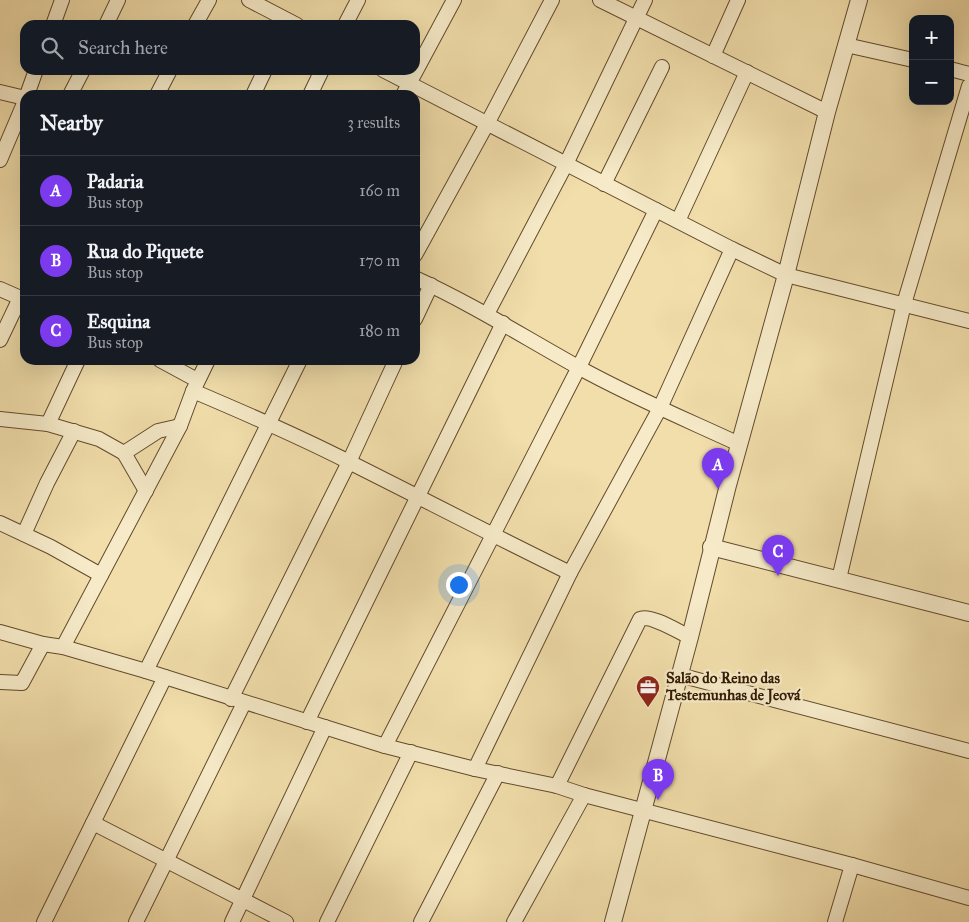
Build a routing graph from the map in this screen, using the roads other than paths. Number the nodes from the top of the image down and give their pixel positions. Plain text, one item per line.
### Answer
1 (62, 0) edge
2 (118, 0) edge
3 (209, 0) edge
4 (358, 0) edge
5 (454, 0) edge
6 (552, 0) edge
7 (600, 0) edge
8 (645, 0) edge
9 (738, 0) edge
10 (859, 0) edge
11 (258, 2) edge
12 (636, 18) junction
13 (55, 20) edge
14 (108, 20) edge
15 (198, 20) edge
16 (285, 20) edge
17 (348, 20) edge
18 (846, 45) junction
19 (713, 56) junction
20 (909, 59) edge
21 (420, 63) edge
22 (662, 67) dead end
23 (954, 70) edge
24 (747, 72) junction
25 (969, 74) edge
26 (34, 75) edge
27 (81, 75) edge
28 (167, 75) edge
29 (263, 75) edge
30 (320, 75) edge
31 (389, 75) edge
32 (414, 75) edge
33 (969, 86) edge
34 (406, 89) edge
35 (29, 90) edge
36 (73, 90) edge
37 (160, 90) edge
38 (255, 90) edge
39 (312, 90) edge
40 (0, 92) edge
41 (420, 95) edge
42 (20, 98) edge
43 (20, 112) edge
44 (827, 112) junction
45 (487, 124) junction
46 (0, 160) edge
47 (566, 164) junction
48 (604, 184) junction
49 (656, 210) junction
50 (678, 222) junction
51 (420, 246) edge
52 (732, 249) junction
53 (786, 275) junction
54 (420, 280) edge
55 (431, 285) junction
56 (0, 289) edge
57 (20, 298) edge
58 (20, 303) edge
59 (904, 304) junction
60 (420, 308) edge
61 (487, 314) junction
62 (969, 321) edge
63 (503, 323) junction
64 (0, 340) edge
65 (76, 365) edge
66 (167, 365) edge
67 (206, 365) edge
68 (298, 365) edge
69 (394, 365) edge
70 (579, 368) junction
71 (195, 386) junction
72 (660, 408) junction
73 (0, 419) edge
74 (48, 424) junction
75 (270, 424) junction
76 (180, 426) junction
77 (74, 431) junction
78 (739, 444) junction
79 (124, 453) junction
80 (349, 462) junction
81 (146, 491) junction
82 (418, 498) junction
83 (0, 522) edge
84 (24, 534) junction
85 (493, 536) junction
86 (712, 547) junction
87 (570, 573) junction
88 (100, 575) junction
89 (839, 579) junction
90 (968, 611) edge
91 (0, 632) edge
92 (690, 637) junction
93 (42, 644) junction
94 (63, 647) junction
95 (146, 671) junction
96 (679, 675) junction
97 (164, 677) junction
98 (0, 682) edge
99 (238, 701) junction
100 (308, 722) junction
101 (325, 727) junction
102 (385, 746) junction
103 (969, 751) edge
104 (410, 752) junction
105 (475, 768) junction
106 (498, 773) junction
107 (557, 786) junction
108 (584, 795) junction
109 (644, 809) junction
110 (93, 823) junction
111 (167, 862) junction
112 (852, 865) junction
113 (969, 898) edge
114 (242, 900) junction
115 (44, 922) edge
116 (136, 922) edge
117 (232, 922) edge
118 (286, 922) edge
119 (327, 922) edge
120 (421, 922) edge
121 (514, 922) edge
122 (613, 922) edge
123 (835, 922) edge

1 - 13 street
2 - 14 street
3 - 15 street
4 - 17 street
5 - 21 street
6 - 45 street
7 - 12 street
8 - 12 street
9 - 19 street
10 - 18 street
11 - 16 street
12 - 19 street
12 - 47 street
18 - 20 street
18 - 44 street
19 - 24 street
22 - 48 street
23 - 25 street
24 - 44 street
24 - 50 street
26 - 35 street
27 - 36 street
28 - 37 street
29 - 38 street
30 - 39 street
31 - 34 street
32 - 34 street
33 - 59 street
40 - 42 street
41 - 45 street
43 - 46 street
44 - 53 street
45 - 47 street
45 - 51 street
47 - 48 street
47 - 61 street
48 - 49 street
49 - 50 street
49 - 70 street
50 - 52 street
52 - 53 street
52 - 72 street
53 - 59 street
53 - 78 street
54 - 55 street
55 - 60 street
55 - 61 street
56 - 57 street
58 - 64 street
59 - 62 street
59 - 89 street
61 - 63 street
63 - 70 street
63 - 82 street
65 - 74 street
66 - 71 street
67 - 71 street
68 - 75 street
69 - 80 street
70 - 72 street
70 - 85 street
71 - 75 street
71 - 76 street
72 - 78 street
72 - 87 street
73 - 74 street
74 - 77 street
75 - 80 street
75 - 95 street
76 - 79 street
76 - 81 street
77 - 79 street
77 - 84 street
78 - 86 street
79 - 81 street
80 - 82 street
80 - 99 street
81 - 88 street
82 - 85 street
82 - 100 street
83 - 84 street
84 - 88 street
85 - 87 street
85 - 102 street
86 - 89 street
86 - 92 street
87 - 105 street
88 - 94 street
89 - 90 street
91 - 93 street
92 - 96 street
92 - 107 street
93 - 94 street
93 - 98 street
94 - 95 street
95 - 97 street
96 - 103 street
96 - 109 street
97 - 99 street
97 - 110 street
99 - 100 street
99 - 111 street
100 - 101 street
101 - 102 street
101 - 114 street
102 - 104 street
104 - 105 street
104 - 119 street
105 - 106 street
106 - 107 street
106 - 120 street
107 - 108 street
108 - 109 street
108 - 121 street
109 - 112 street
109 - 122 street
110 - 111 street
110 - 115 street
111 - 114 street
111 - 116 street
112 - 113 street
112 - 123 street
114 - 117 street
114 - 118 street

